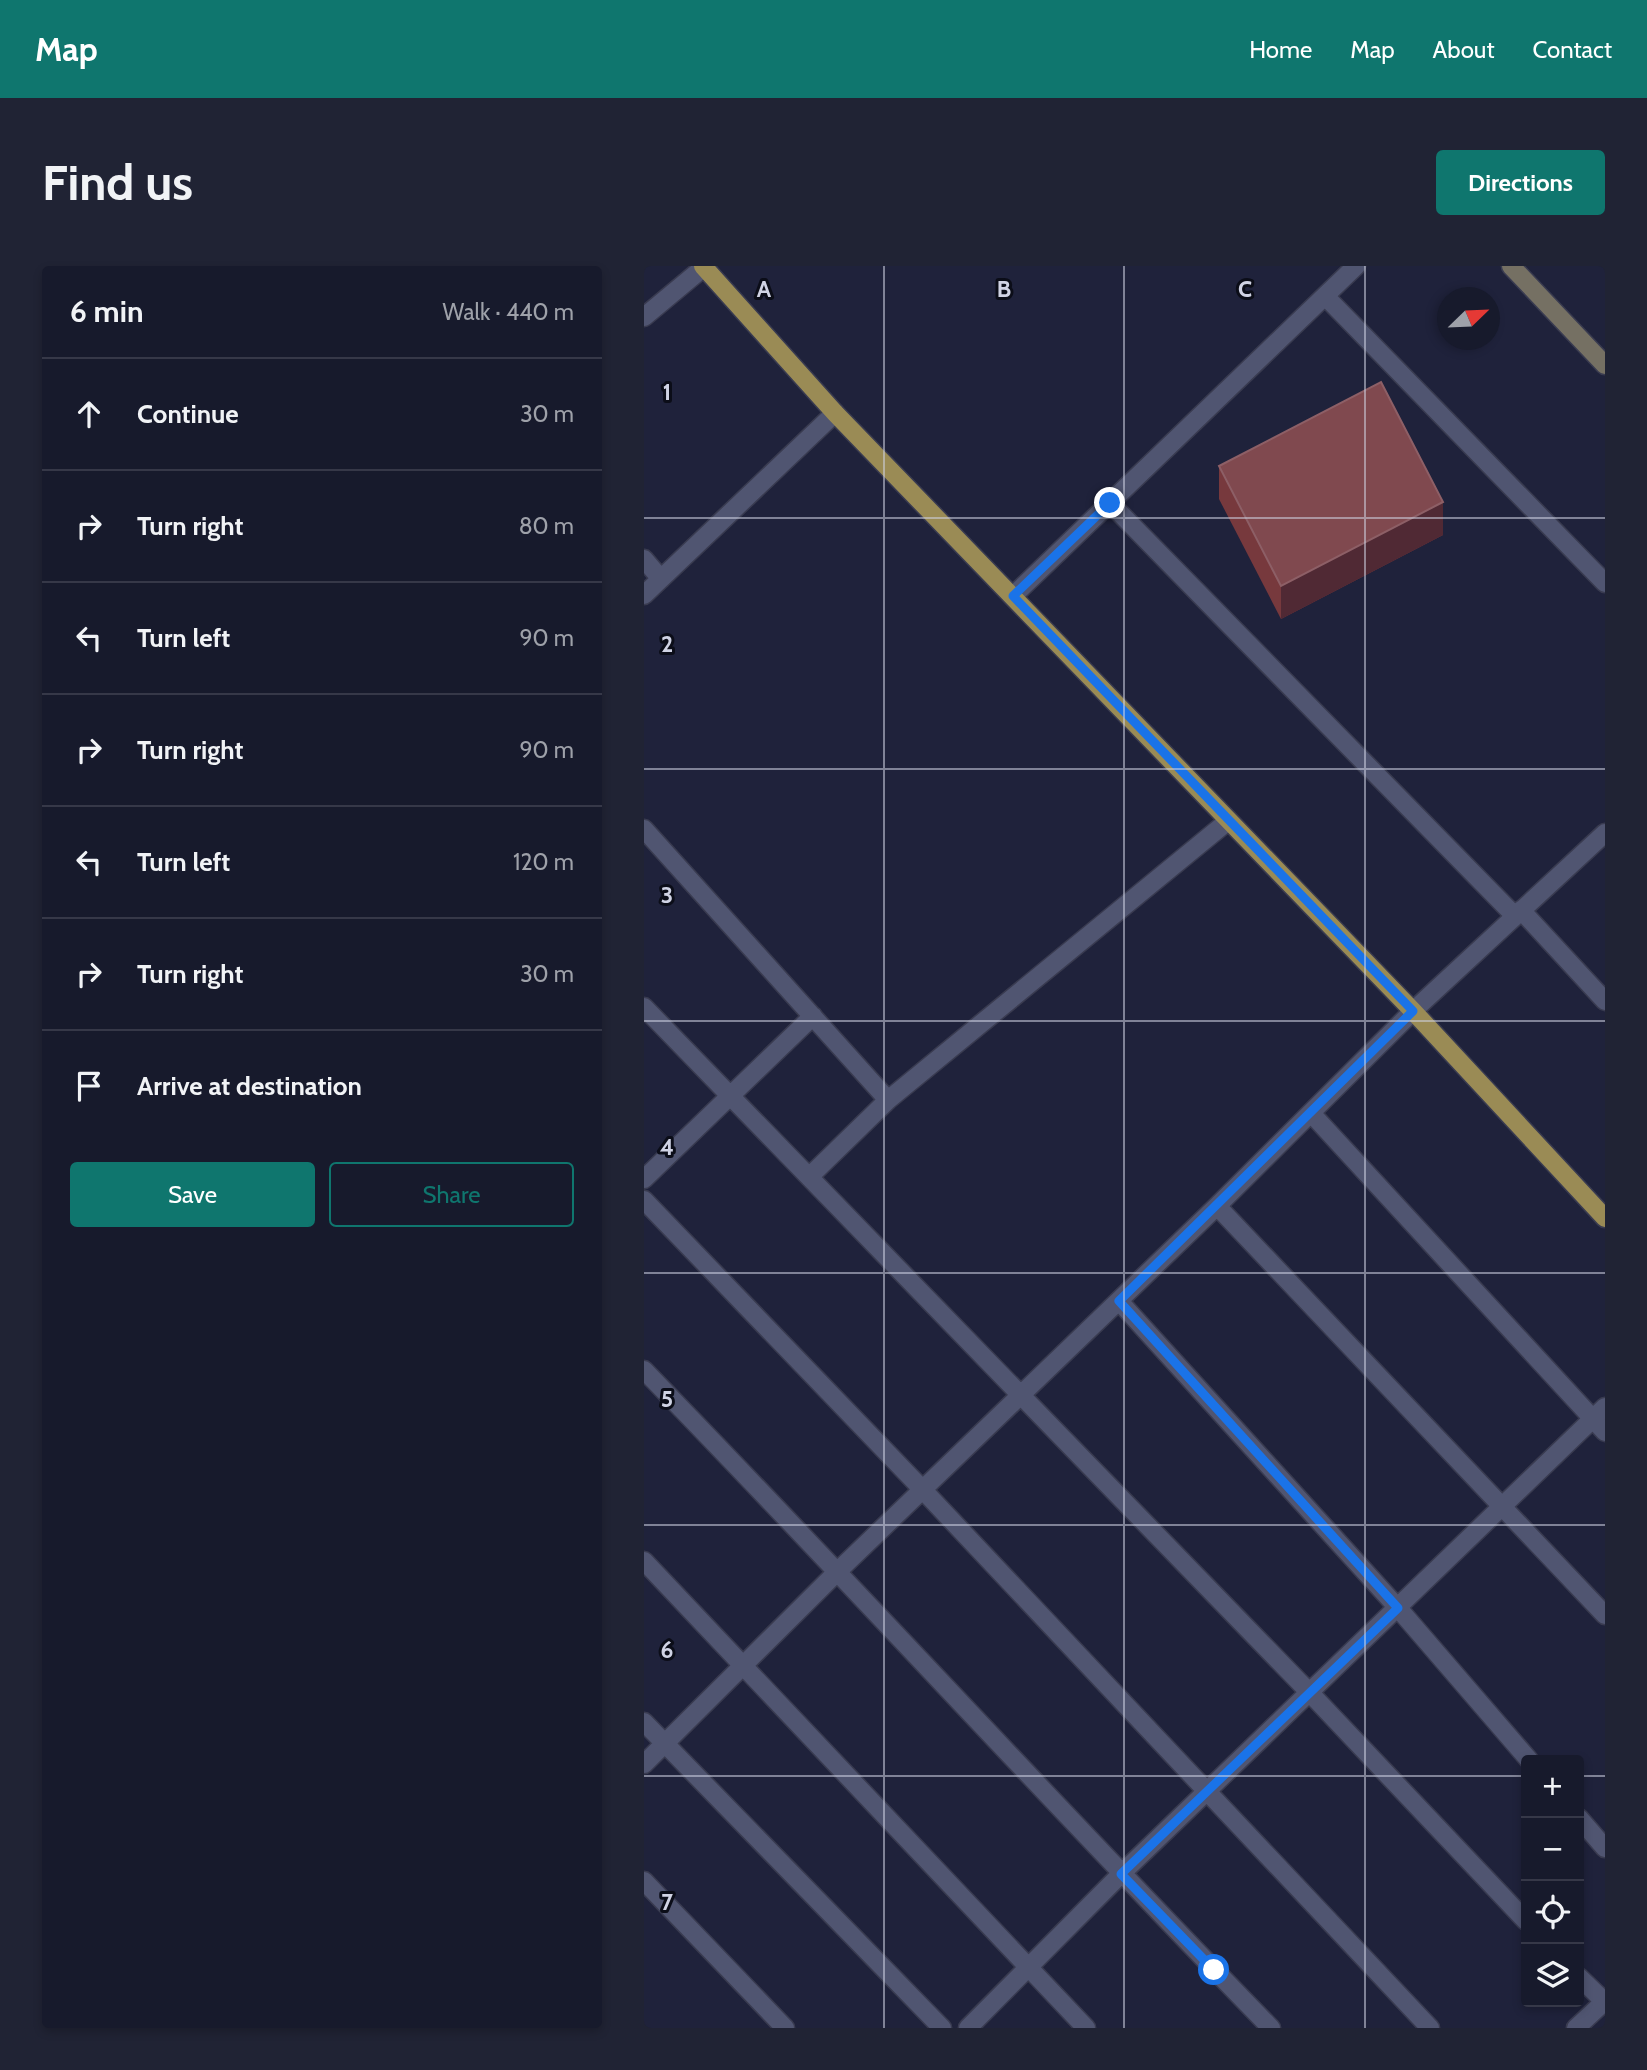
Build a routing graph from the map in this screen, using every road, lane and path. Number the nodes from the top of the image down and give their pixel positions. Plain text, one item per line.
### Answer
1 (1356, 266) edge
2 (1510, 266) edge
3 (703, 267) edge
4 (1325, 296) junction
5 (644, 317) edge
6 (1605, 365) edge
7 (835, 413) junction
8 (1110, 503) junction
9 (644, 559) edge
10 (662, 579) junction
11 (1605, 583) edge
12 (644, 595) edge
13 (1013, 596) junction
14 (1227, 821) junction
15 (644, 829) edge
16 (1605, 833) edge
17 (1517, 913) junction
18 (1605, 1000) edge
19 (644, 1007) edge
20 (1413, 1011) junction
21 (813, 1016) junction
22 (731, 1096) junction
23 (888, 1100) junction
24 (1311, 1112) junction
25 (808, 1177) junction
26 (644, 1179) edge
27 (644, 1200) edge
28 (1217, 1206) junction
29 (1605, 1218) edge
30 (1119, 1301) junction
31 (644, 1370) edge
32 (1023, 1395) junction
33 (1601, 1419) edge
34 (923, 1490) junction
35 (1501, 1508) junction
36 (644, 1561) edge
37 (839, 1570) junction
38 (1398, 1608) junction
39 (1605, 1615) edge
40 (744, 1666) junction
41 (1311, 1693) junction
42 (644, 1722) edge
43 (665, 1743) junction
44 (1525, 1755) edge
45 (644, 1764) edge
46 (1207, 1793) junction
47 (1584, 1824) edge
48 (1605, 1848) edge
49 (1121, 1874) junction
50 (644, 1881) edge
51 (1521, 1917) edge
52 (1028, 1969) junction
53 (1584, 1982) edge
54 (1604, 2002) edge
55 (785, 2028) edge
56 (942, 2028) edge
57 (968, 2028) edge
58 (1086, 2028) edge
59 (1271, 2028) edge
60 (1430, 2028) edge
61 (1576, 2028) edge

1 - 4 street
2 - 6 street
3 - 5 street
3 - 7 main road
4 - 8 street
4 - 11 street
7 - 10 street
7 - 13 main road
8 - 13 street
8 - 17 street
9 - 10 street
10 - 12 street
13 - 14 main road
14 - 20 main road
14 - 23 street
15 - 21 street
16 - 17 street
17 - 18 street
17 - 20 street
19 - 22 street
20 - 24 street
20 - 29 main road
21 - 22 street
21 - 23 street
22 - 25 street
22 - 26 street
23 - 25 street
24 - 28 street
24 - 33 street
25 - 32 street
27 - 34 street
28 - 30 street
28 - 35 street
30 - 32 street
30 - 38 street
31 - 37 street
32 - 34 street
32 - 41 street
33 - 35 street
34 - 37 street
34 - 46 street
35 - 38 street
35 - 39 street
36 - 40 street
37 - 40 street
37 - 49 street
38 - 41 street
38 - 44 street
40 - 43 street
40 - 52 street
41 - 46 street
41 - 51 street
42 - 43 street
43 - 45 street
43 - 56 street
46 - 49 street
46 - 60 street
47 - 48 street
49 - 52 street
49 - 59 street
50 - 55 street
52 - 57 street
52 - 58 street
53 - 54 street
54 - 61 street

